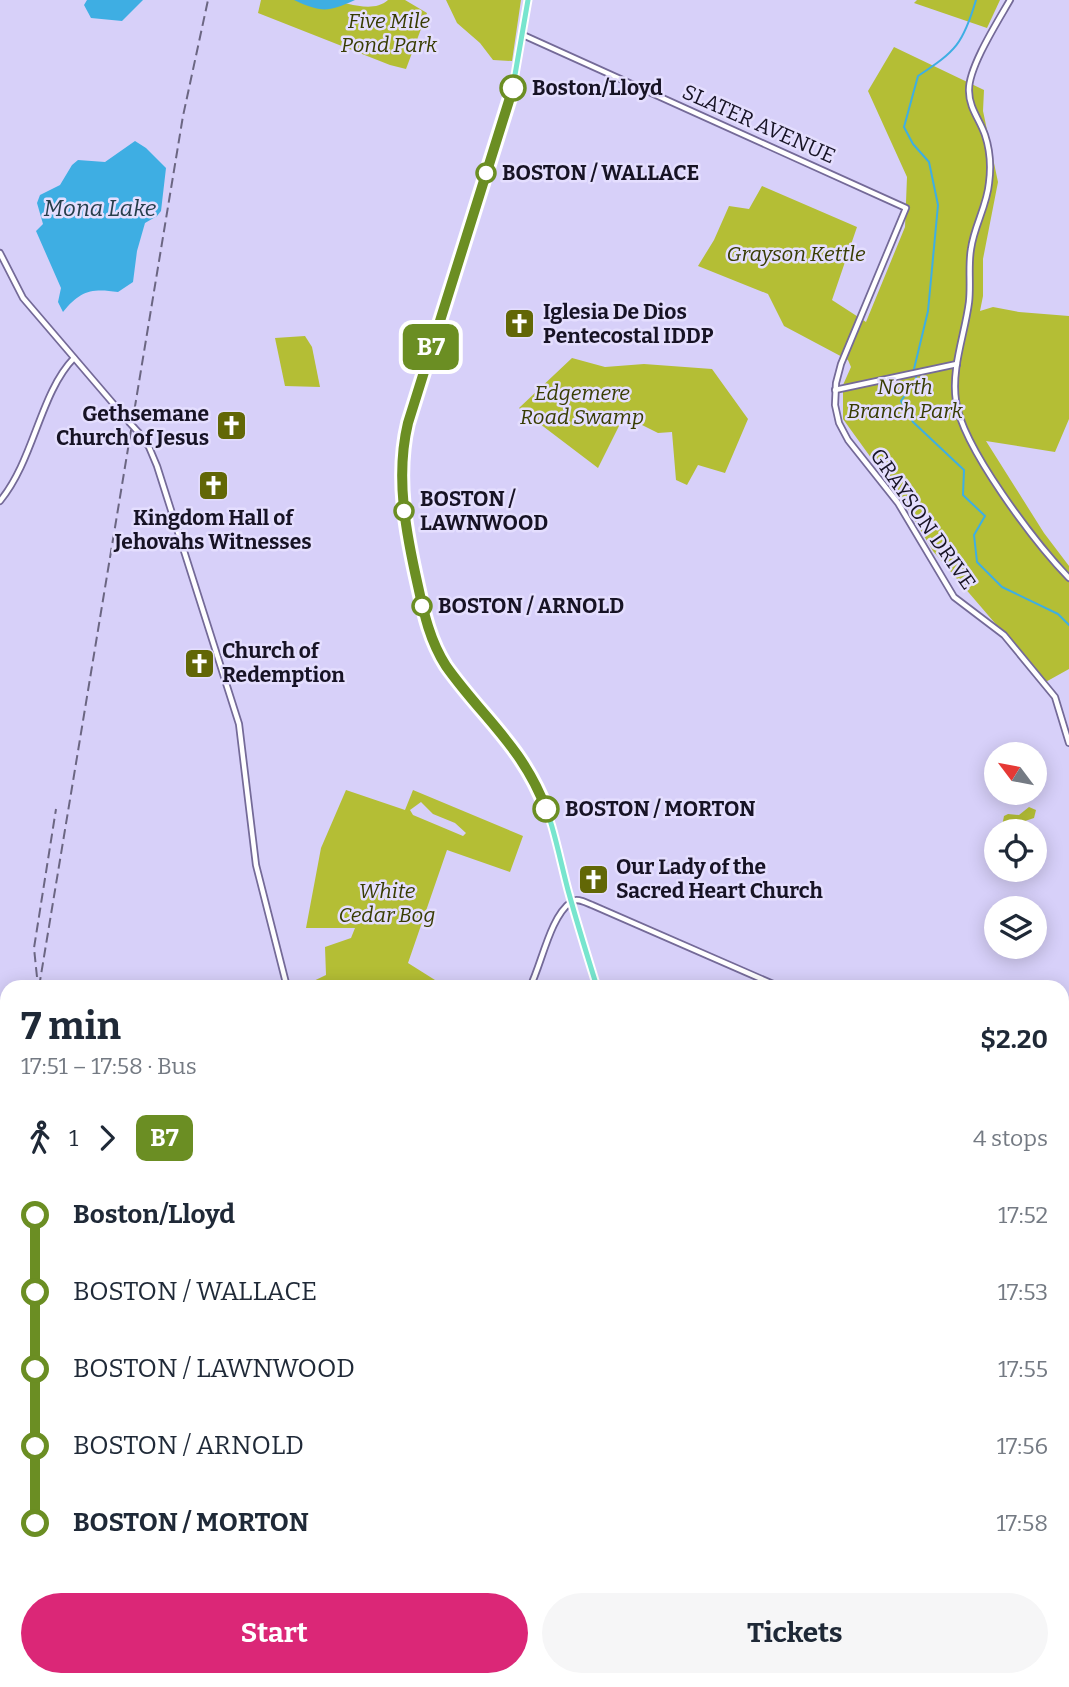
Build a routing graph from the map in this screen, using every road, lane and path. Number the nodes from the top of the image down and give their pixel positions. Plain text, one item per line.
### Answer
1 (528, 0) edge
2 (1010, 0) edge
3 (523, 35) junction
4 (906, 208) joint
5 (0, 253) edge
6 (75, 358) junction
7 (957, 364) junction
8 (835, 390) junction
9 (0, 501) edge
10 (1069, 578) edge
11 (1069, 743) edge
12 (571, 901) junction
13 (284, 980) edge
14 (533, 980) edge
15 (595, 980) edge
16 (764, 980) edge

1 - 3 main road
2 - 7 street
3 - 4 street, SLATER AVENUE
3 - 12 main road
4 - 8 street, GRAYSON DRIVE
5 - 6 street
6 - 9 street
6 - 13 street, bridge
7 - 8 street
7 - 10 street
8 - 11 street, GRAYSON DRIVE
12 - 14 street
12 - 15 main road
12 - 16 street

